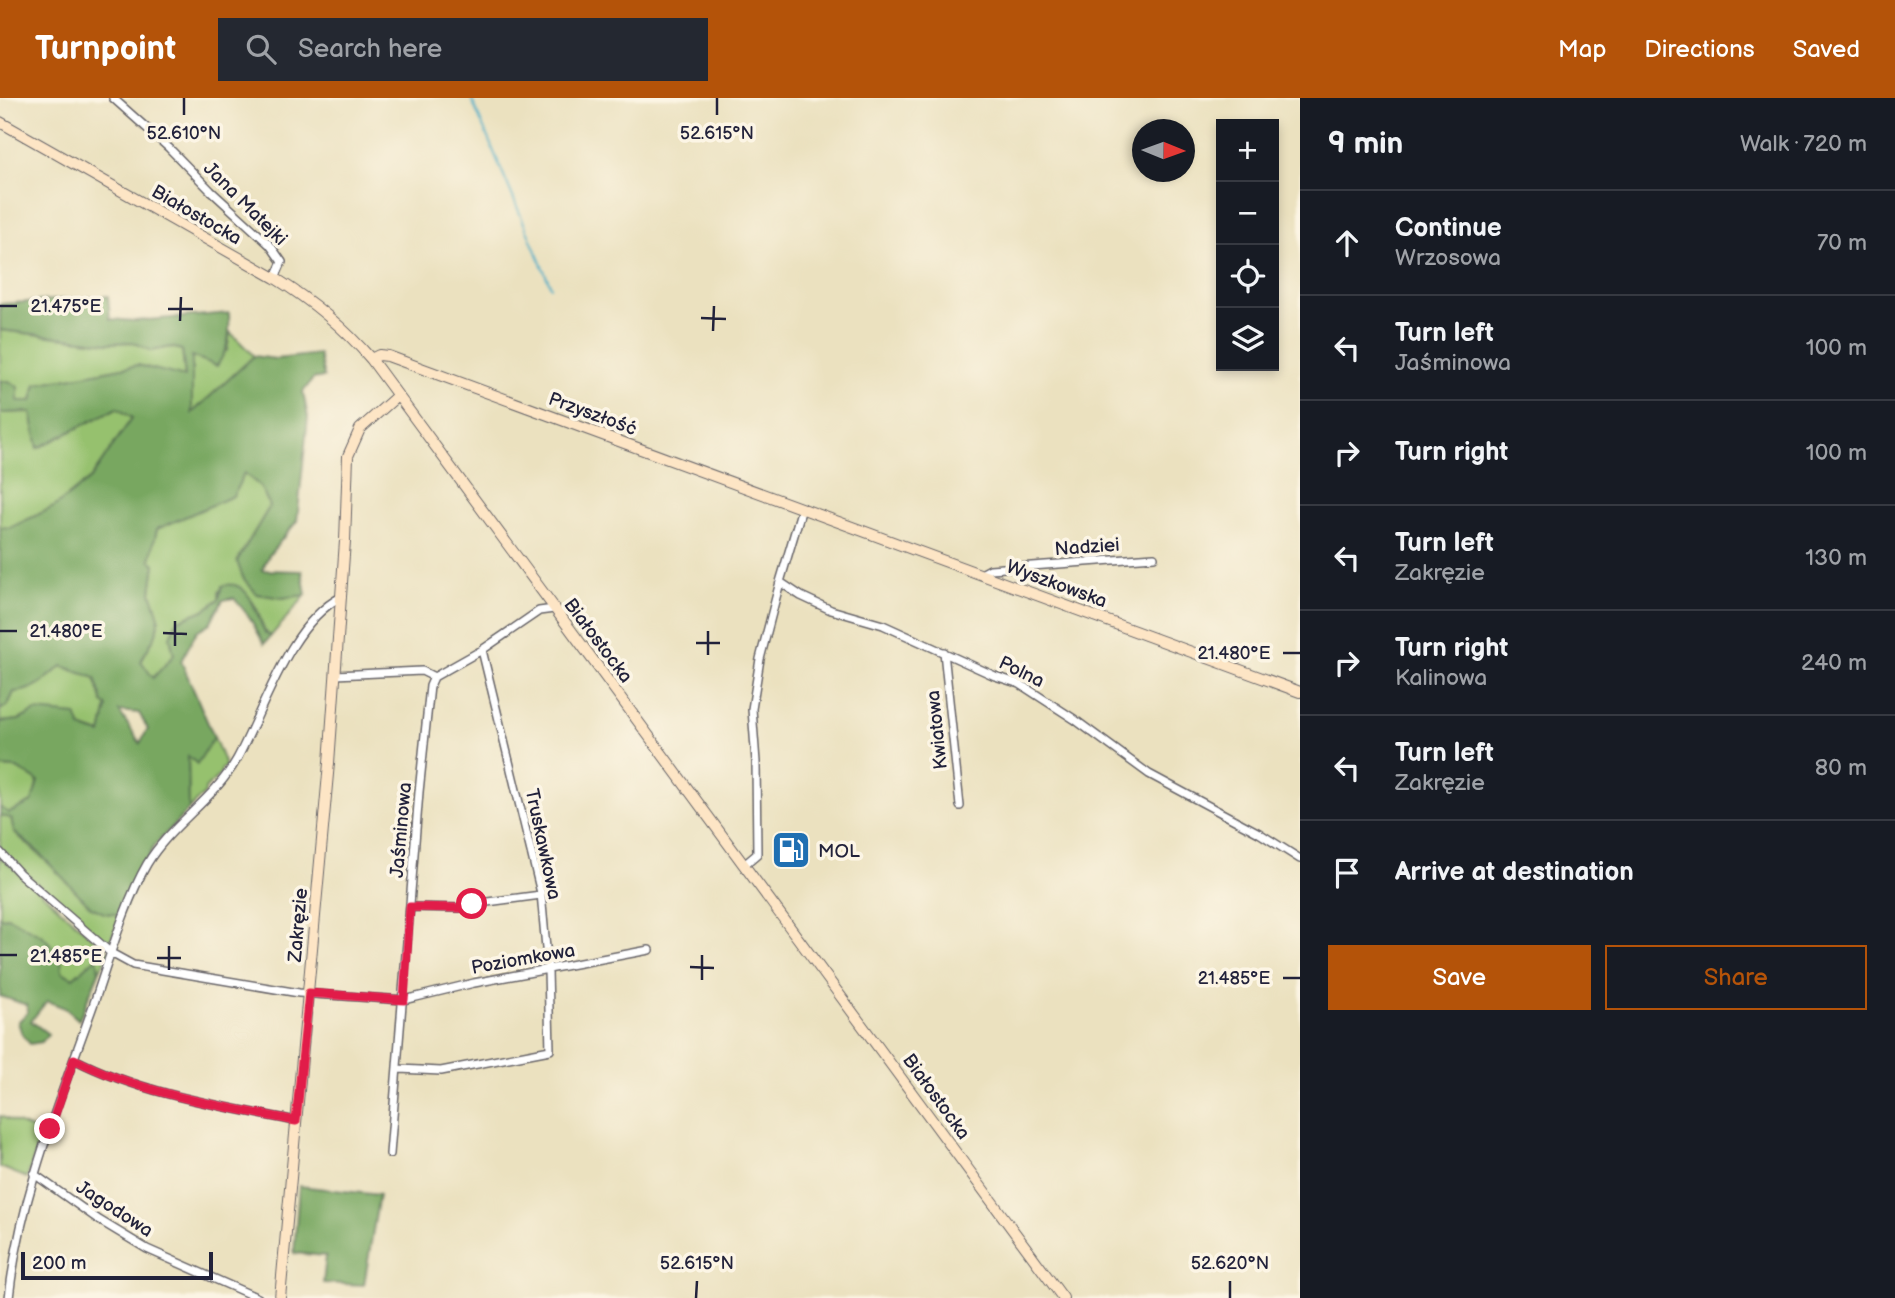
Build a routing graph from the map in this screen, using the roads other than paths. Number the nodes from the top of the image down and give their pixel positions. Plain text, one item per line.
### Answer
1 (113, 98) edge
2 (0, 122) edge
3 (275, 278) junction
4 (371, 359) junction
5 (397, 396) junction
6 (802, 508) junction
7 (1154, 557) dead end
8 (981, 574) junction
9 (780, 582) junction
10 (341, 597) junction
11 (554, 609) junction
12 (482, 650) junction
13 (944, 652) junction
14 (335, 674) junction
15 (434, 677) junction
16 (1300, 692) edge
17 (960, 806) dead end
18 (0, 852) edge
19 (1300, 859) edge
20 (744, 865) junction
21 (541, 895) junction
22 (410, 907) junction
23 (649, 950) dead end
24 (111, 953) junction
25 (548, 970) junction
26 (309, 993) junction
27 (404, 1000) junction
28 (74, 1059) junction
29 (399, 1069) junction
30 (296, 1121) junction
31 (390, 1154) dead end
32 (34, 1174) junction
33 (9, 1298) edge
34 (258, 1298) edge
35 (280, 1298) edge
36 (1063, 1298) edge

1 - 3 street, Jana Matejki
2 - 3 street, Białostocka
3 - 4 street, Białostocka
4 - 5 street, Białostocka
4 - 6 street, Przyszłość
5 - 10 street, Zakręzie
5 - 11 street, Białostocka
6 - 8 street, Wyszkowska
6 - 9 street
7 - 8 street, Nadziei
8 - 16 street, Wyszkowska
9 - 13 street, Polna
9 - 20 street
10 - 14 street, Zakręzie
10 - 24 street
11 - 12 street
11 - 20 street, Białostocka
12 - 15 street
12 - 21 street, Truskawkowa
13 - 17 street, Kwiatowa
13 - 19 street, Polna
14 - 15 street
14 - 26 street, Zakręzie
15 - 22 street, Jaśminowa
18 - 24 street
20 - 36 street, Białostocka
21 - 22 street
21 - 25 street, Truskawkowa
22 - 27 street, Jaśminowa
23 - 25 street, Poziomkowa
24 - 26 street, Poziomkowa
24 - 28 street
25 - 27 street, Poziomkowa
25 - 29 street, Truskawkowa
26 - 27 street, Poziomkowa
26 - 30 street, Zakręzie
27 - 29 street, Jaśminowa
28 - 30 street
28 - 32 street
29 - 31 street, Jaśminowa
30 - 35 street, Zakręzie
32 - 33 street
32 - 34 street, Jagodowa

